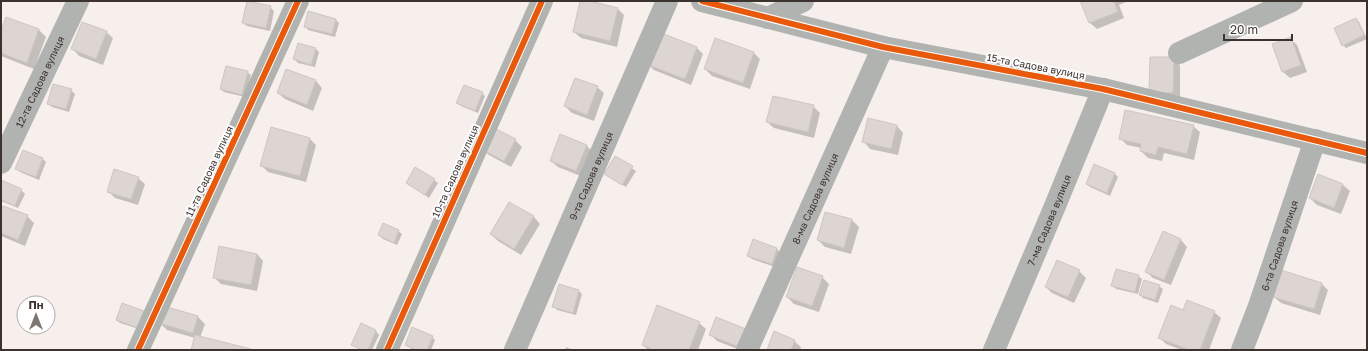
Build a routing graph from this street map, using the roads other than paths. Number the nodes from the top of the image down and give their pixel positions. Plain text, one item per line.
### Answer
1 (78, 1) edge
2 (298, 1) edge
3 (542, 1) edge
4 (668, 1) edge
5 (702, 1) edge
6 (803, 1) edge
7 (1292, 1) edge
8 (768, 18) junction
9 (883, 47) junction
10 (1179, 54) dead end
11 (1103, 89) junction
12 (1314, 140) junction
13 (1367, 153) edge
14 (1, 163) edge
15 (138, 350) edge
16 (386, 350) edge
17 (515, 350) edge
18 (747, 350) edge
19 (994, 350) edge
20 (1242, 350) edge

1 - 14 street, 12-та Садова вулиця
2 - 15 street, 11-та Садова вулиця
3 - 16 street, 10-та Садова вулиця
4 - 17 street, 9-та Садова вулиця
5 - 8 street, 15-та Садова вулиця
6 - 8 street
7 - 10 street
8 - 9 street, 15-та Садова вулиця
9 - 11 street, 15-та Садова вулиця
9 - 18 street, 8-ма Садова вулиця
11 - 12 street, 15-та Садова вулиця
11 - 19 street, 7-ма Садова вулиця
12 - 13 street, 15-та Садова вулиця
12 - 20 street, 6-та Садова вулиця

